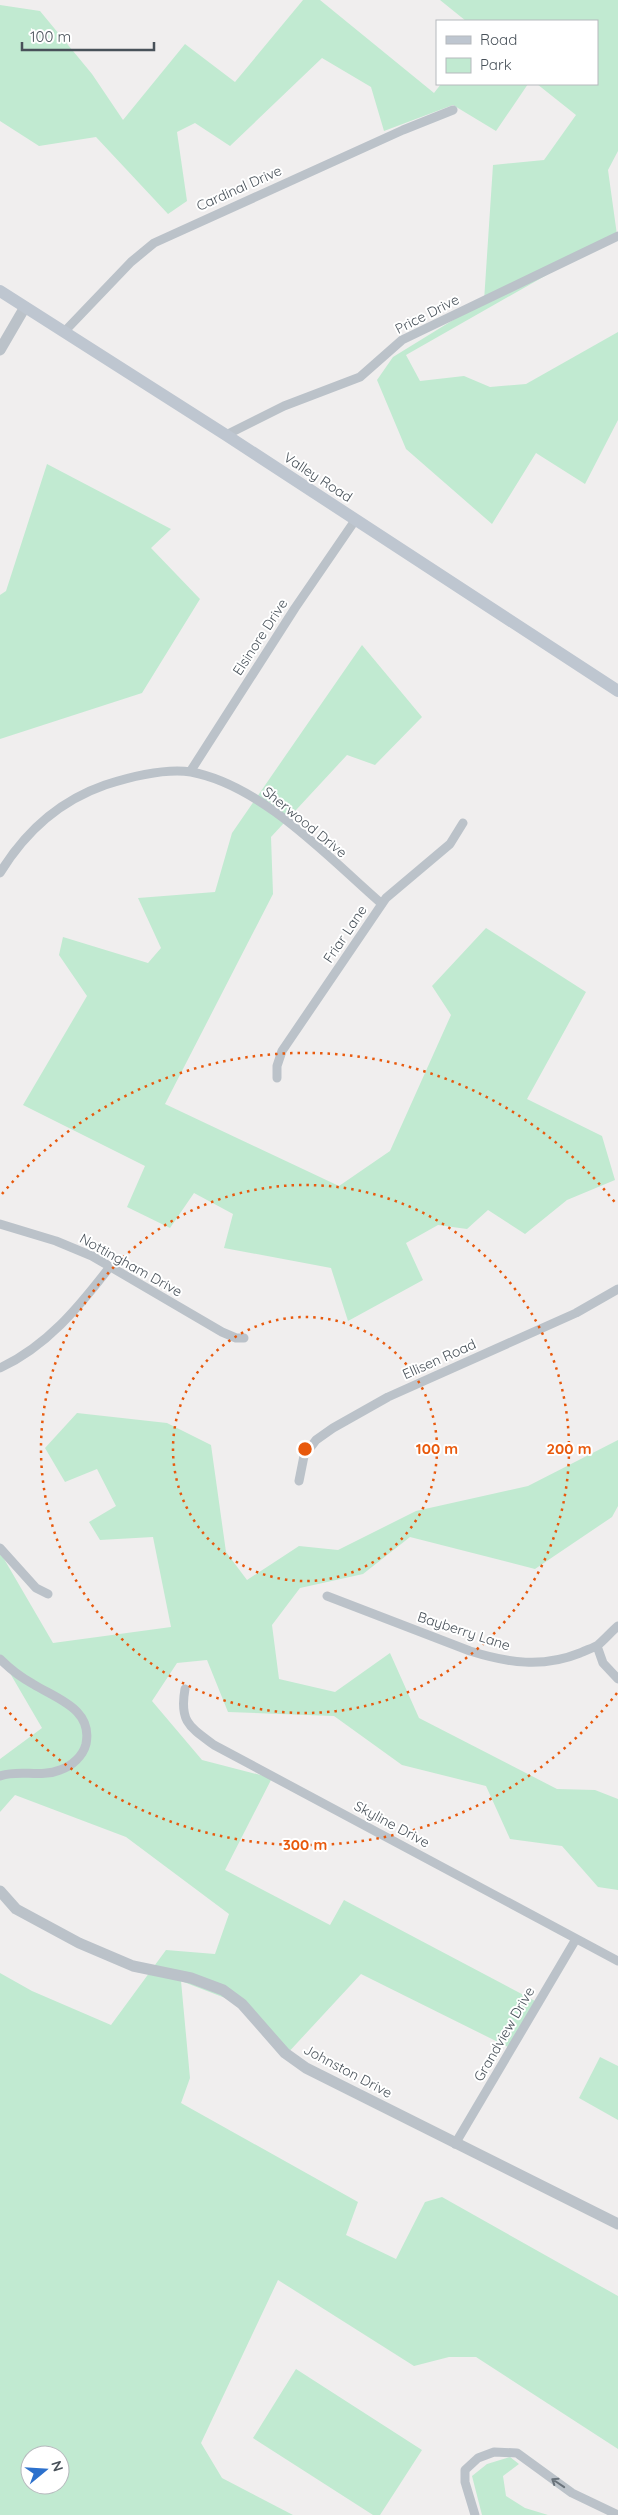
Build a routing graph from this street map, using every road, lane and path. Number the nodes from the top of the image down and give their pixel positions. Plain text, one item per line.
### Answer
1 (453, 110) dead end
2 (618, 236) edge
3 (0, 292) edge
4 (25, 308) junction
5 (64, 332) junction
6 (0, 350) edge
7 (226, 435) junction
8 (356, 520) junction
9 (618, 691) edge
10 (190, 772) junction
11 (463, 823) dead end
12 (0, 873) edge
13 (382, 904) junction
14 (277, 1078) dead end
15 (0, 1224) edge
16 (109, 1268) junction
17 (618, 1289) edge
18 (244, 1338) dead end
19 (0, 1368) edge
20 (299, 1482) dead end
21 (0, 1548) edge
22 (48, 1594) dead end
23 (327, 1596) dead end
24 (618, 1626) edge
25 (597, 1646) junction
26 (0, 1659) edge
27 (618, 1678) edge
28 (185, 1690) dead end
29 (0, 1776) edge
30 (0, 1891) edge
31 (576, 1938) junction
32 (618, 1961) edge
33 (455, 2144) junction
34 (618, 2224) edge
35 (475, 2515) edge
36 (618, 2515) edge

1 - 5 street, Cardinal Drive
2 - 7 street, Price Drive
3 - 4 main road, Valley Road
4 - 5 main road, Valley Road
4 - 6 street
5 - 7 main road, Valley Road
7 - 8 main road, Valley Road
8 - 9 main road, Valley Road
8 - 10 street, Elsinore Drive
10 - 12 street, Sherwood Drive
10 - 13 street, Sherwood Drive
11 - 13 street, Friar Lane
13 - 14 street, Friar Lane
15 - 16 street, Nottingham Drive
16 - 18 street, Nottingham Drive
16 - 19 street
17 - 20 street, Ellisen Road
21 - 22 street
23 - 25 street, Bayberry Lane
24 - 25 street, Bayberry Lane
25 - 27 street
26 - 29 street
28 - 31 street, Skyline Drive
30 - 33 street, Johnston Drive
31 - 32 street, Skyline Drive
31 - 33 street, Grandview Drive
33 - 34 street, Johnston Drive
36 -> 35 street

